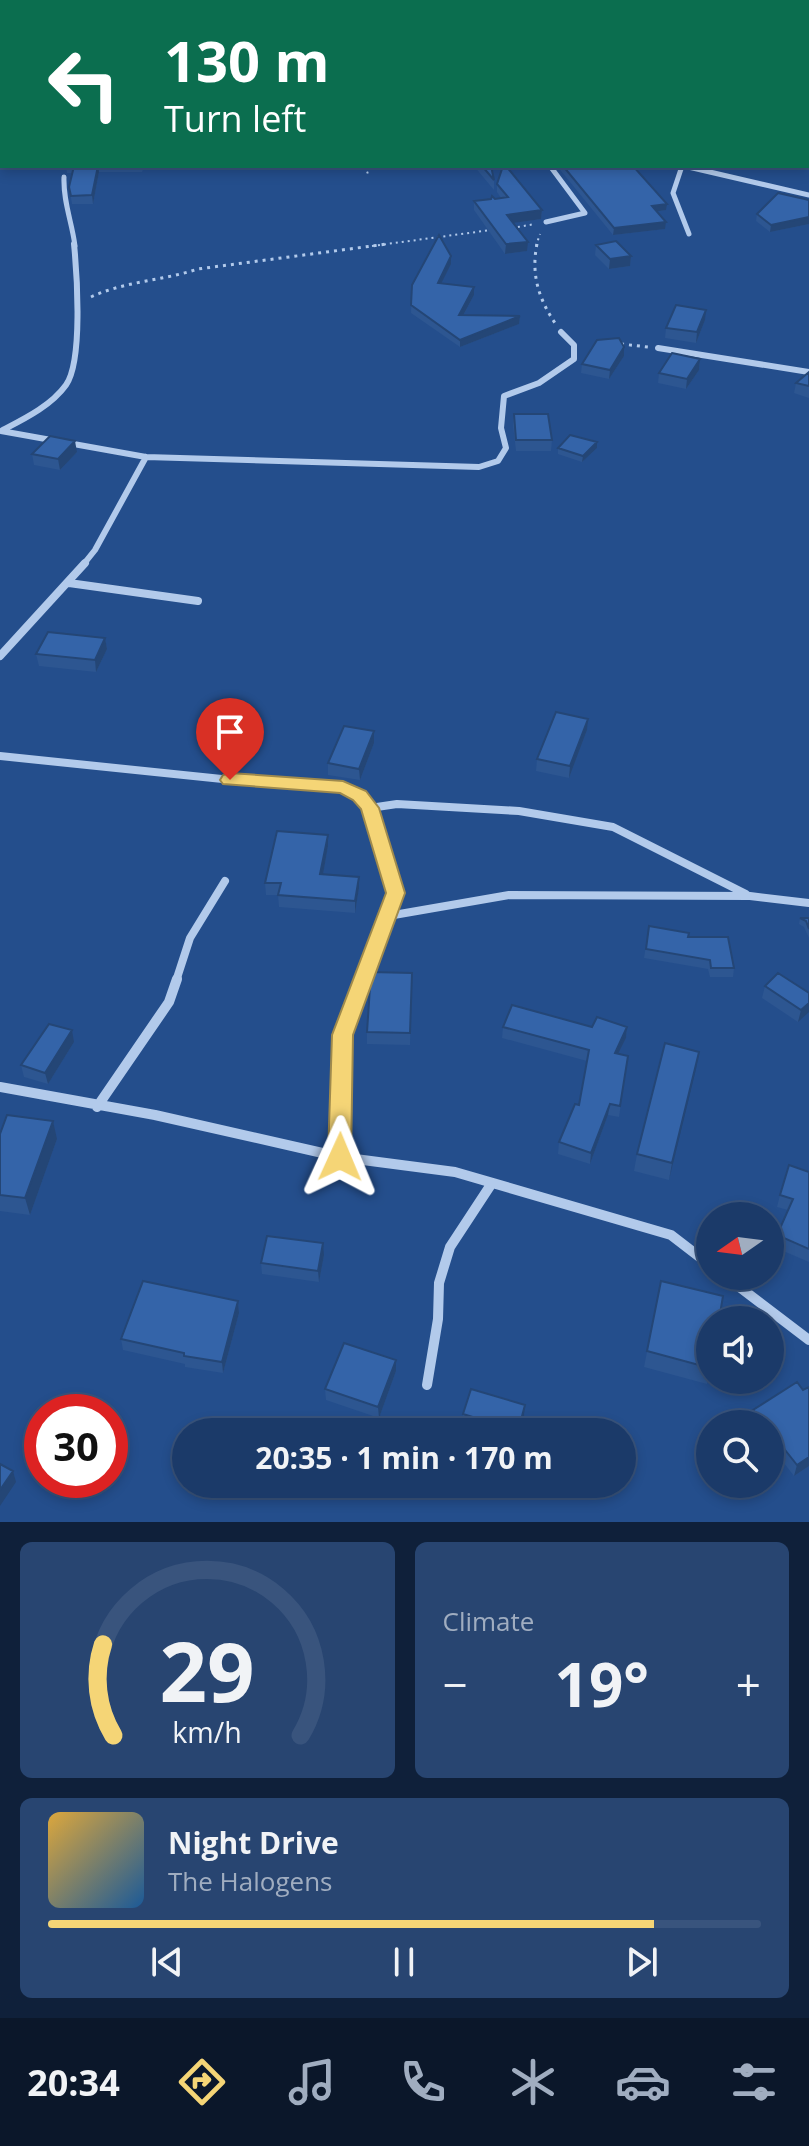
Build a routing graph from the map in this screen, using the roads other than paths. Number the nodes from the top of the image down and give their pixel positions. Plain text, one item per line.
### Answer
1 (551, 168) edge
2 (682, 168) edge
3 (692, 168) edge
4 (64, 177) dead end
5 (809, 195) edge
6 (546, 222) road end
7 (689, 234) dead end
8 (561, 332) road end
9 (658, 348) road end
10 (809, 372) edge
11 (0, 430) edge
12 (0, 438) edge
13 (146, 457) junction
14 (69, 583) junction
15 (198, 601) dead end
16 (0, 656) edge
17 (0, 756) edge
18 (370, 808) junction
19 (225, 881) dead end
20 (750, 896) junction
21 (809, 903) edge
22 (388, 916) junction
23 (0, 1087) edge
24 (97, 1107) junction
25 (340, 1157) junction
26 (492, 1183) junction
27 (696, 1254) edge
28 (743, 1290) edge
29 (809, 1340) edge
30 (427, 1385) dead end

1 - 6 street
2 - 7 street
3 - 5 street
4 - 11 street
8 - 13 street
9 - 10 street
11 - 12 street
11 - 13 street
13 - 14 street
14 - 15 street
14 - 16 street
17 - 18 street
18 - 20 street
18 - 22 street
19 - 24 street
20 - 21 street
20 - 22 street
22 - 25 street
23 - 24 street
24 - 25 street
25 - 26 street
26 - 27 street
26 - 30 street
28 - 29 street

